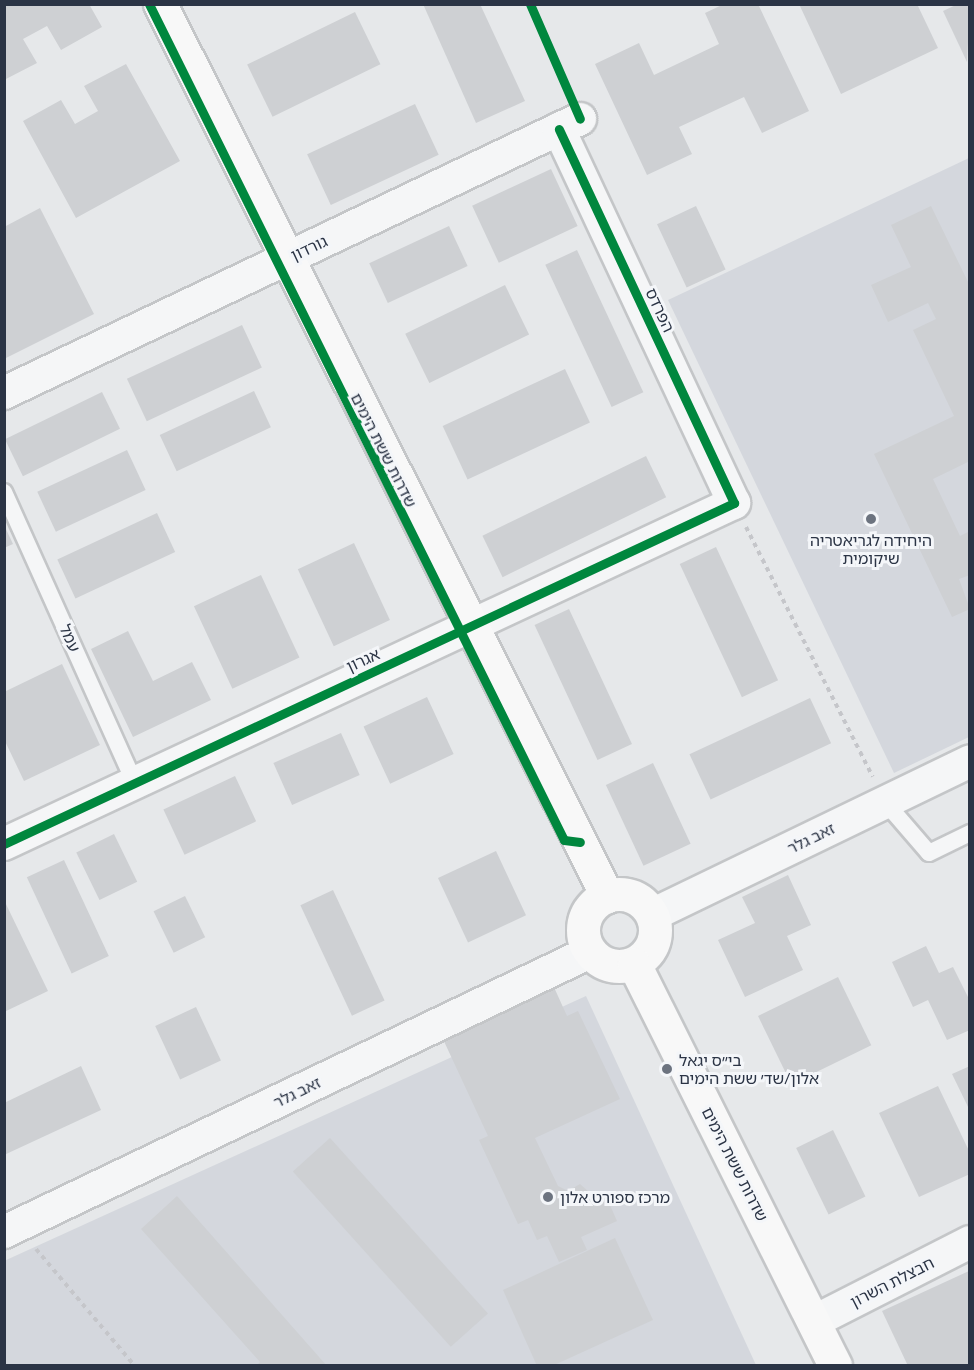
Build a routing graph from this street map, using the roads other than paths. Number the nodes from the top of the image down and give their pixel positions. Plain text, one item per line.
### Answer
1 (160, 4) edge
2 (570, 124) joint
3 (287, 258) junction
4 (4, 393) edge
5 (4, 492) edge
6 (734, 503) joint
7 (472, 626) junction
8 (969, 761) edge
9 (135, 783) junction
10 (885, 802) junction
11 (969, 833) edge
12 (4, 844) edge
13 (607, 896) junction
14 (652, 915) junction
15 (590, 952) junction
16 (634, 963) junction
17 (11, 1230) edge
18 (969, 1242) edge
19 (815, 1321) junction
20 (835, 1365) edge

1 - 3 street, שדרות ששת הימים
2 - 3 street, גורדון
2 - 6 street, הפרדס
3 - 4 street, גורדון
3 - 7 street, שדרות ששת הימים
5 - 9 lane, עמל
6 - 7 street, אגרון
7 - 9 street, אגרון
7 - 13 street, שדרות ששת הימים
8 - 10 street, זאב גלר
9 - 12 street, אגרון
10 - 11 lane
10 - 14 street, זאב גלר
13 - 14 street
13 - 15 street
14 - 16 street
15 - 16 street
15 - 17 street, זאב גלר
16 - 19 street, שדרות ששת הימים
18 - 19 street, חבצלת השרון
19 - 20 street, שדרות ששת הימים

